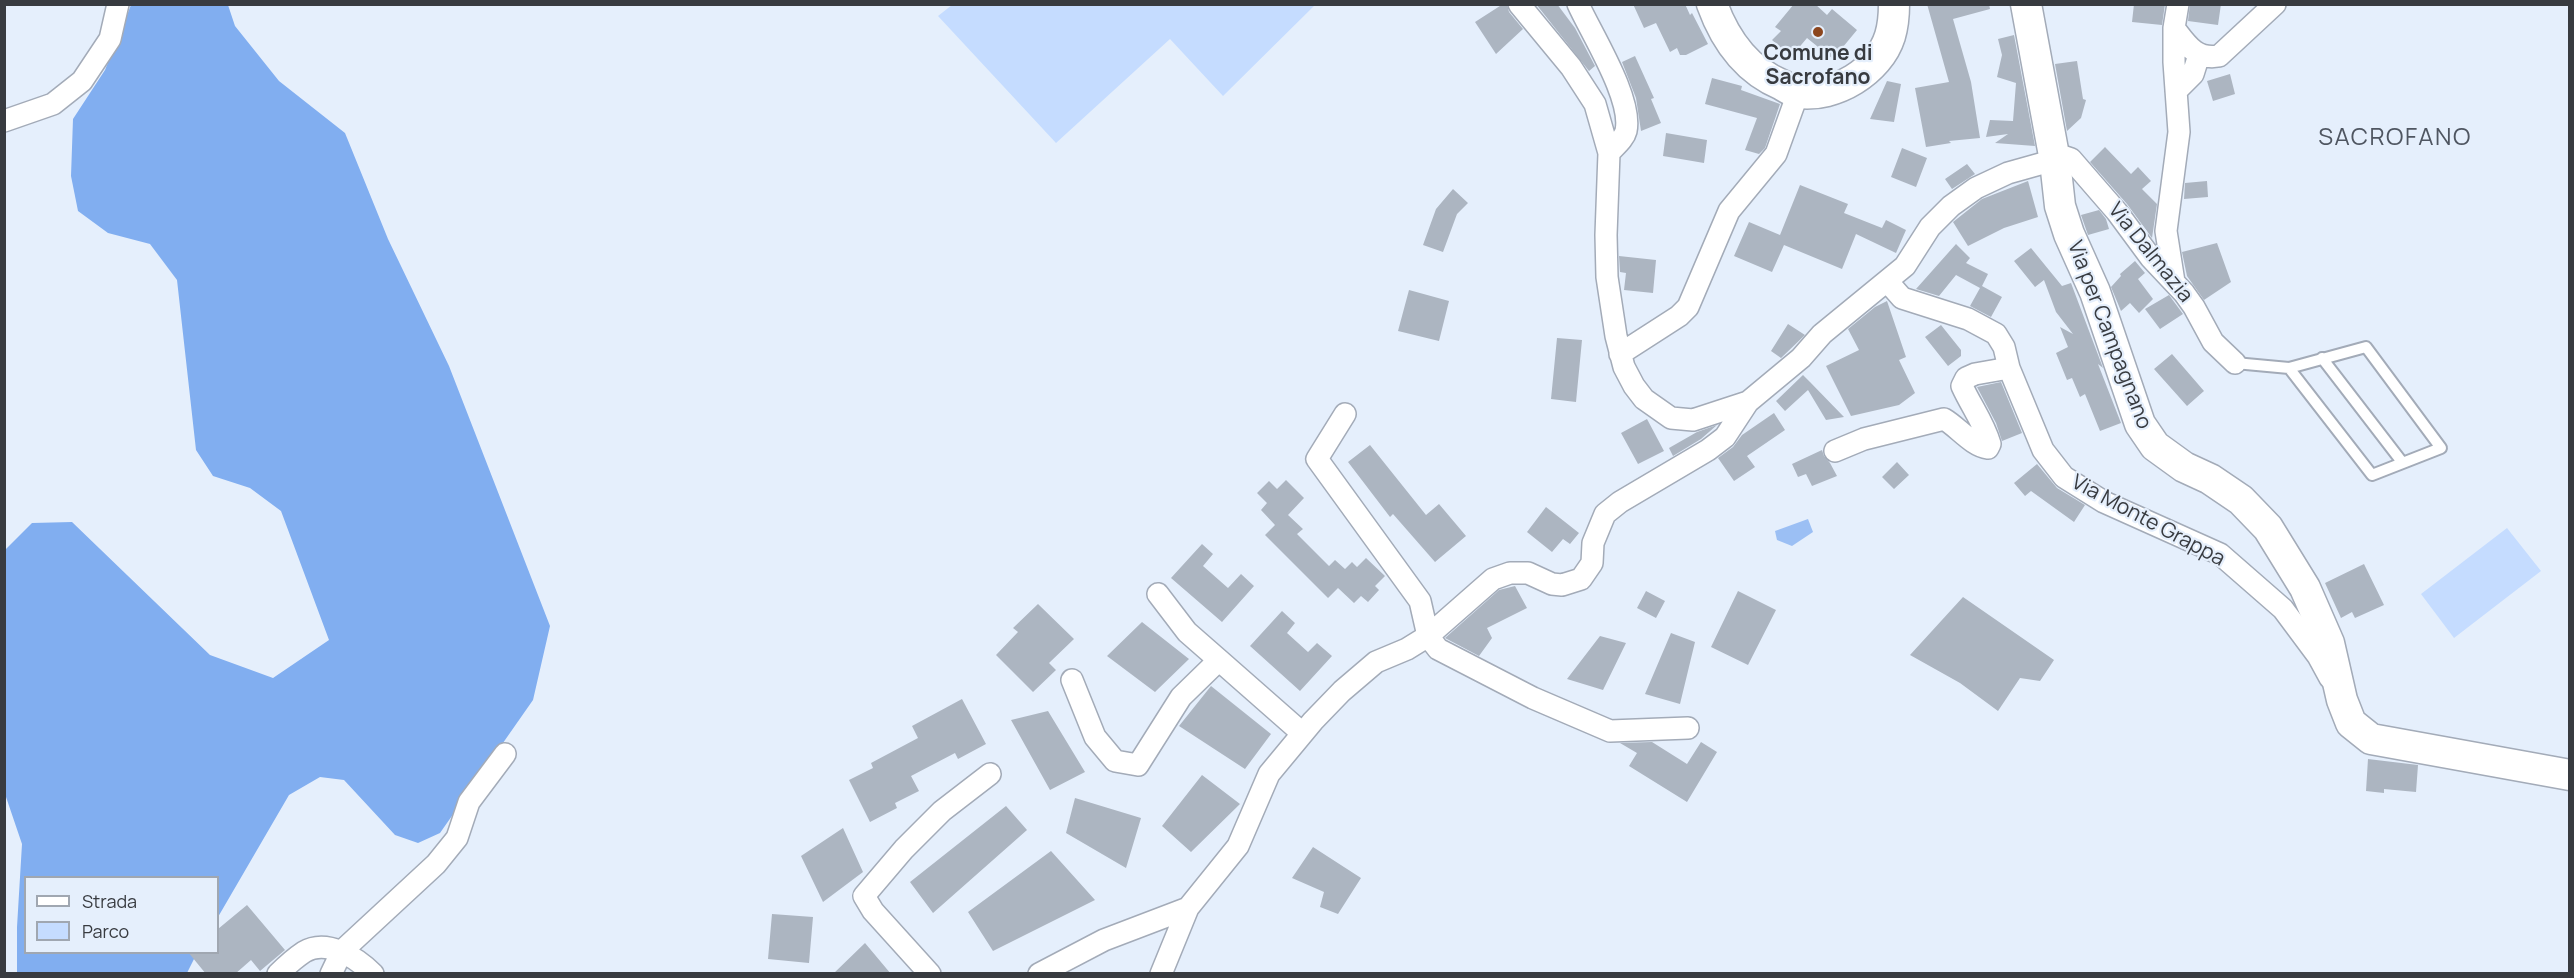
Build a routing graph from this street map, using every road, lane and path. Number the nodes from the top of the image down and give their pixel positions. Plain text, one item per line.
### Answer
1 (118, 4) edge
2 (1519, 4) edge
3 (1578, 4) edge
4 (1712, 4) edge
5 (1894, 4) edge
6 (2026, 4) edge
7 (2178, 4) edge
8 (2275, 4) edge
9 (2174, 28) junction
10 (2199, 55) junction
11 (2176, 91) junction
12 (1798, 93) junction
13 (4, 122) edge
14 (1609, 153) junction
15 (2055, 161) junction
16 (1887, 281) junction
17 (2174, 282) junction
18 (1620, 354) junction
19 (2322, 358) junction
20 (2235, 363) joint
21 (2009, 368) junction
22 (2289, 368) junction
23 (1748, 402) junction
24 (1345, 414) dead end
25 (1835, 451) dead end
26 (2402, 462) junction
27 (1158, 594) dead end
28 (1428, 636) junction
29 (1219, 660) junction
30 (1072, 680) dead end
31 (2342, 700) junction
32 (1688, 728) dead end
33 (1302, 733) junction
34 (505, 754) dead end
35 (990, 774) dead end
36 (2570, 775) edge
37 (1188, 908) junction
38 (342, 951) junction
39 (278, 974) edge
40 (331, 974) edge
41 (373, 974) edge
42 (930, 974) edge
43 (1039, 974) edge
44 (1161, 974) edge

1 - 13 street
2 - 14 street
3 - 14 street
4 - 12 street
5 - 12 street
6 - 15 street, Via per Campagnano
7 - 9 street
8 - 10 street
9 - 10 street
9 - 11 street
10 - 11 street
11 - 17 street
12 - 18 street
14 - 18 street
15 - 16 street
15 - 17 street, Via Dalmazia
15 - 31 street, Via per Campagnano
16 - 21 street, Via Monte Grappa
16 - 23 street
17 - 20 street, Via Dalmazia
18 - 23 street
19 - 22 lane
19 - 26 lane
19 - 26 lane
20 - 22 lane
21 - 25 street
21 - 31 street, Via Monte Grappa
22 - 26 lane
23 - 28 street
24 - 28 street
27 - 29 street
28 - 32 street
28 - 33 street
29 - 30 street
29 - 33 street
31 - 36 street, Via per Campagnano
33 - 37 street
34 - 38 street
35 - 42 street
37 - 43 street
37 - 44 street
38 - 39 street
38 - 40 street
38 - 41 street

